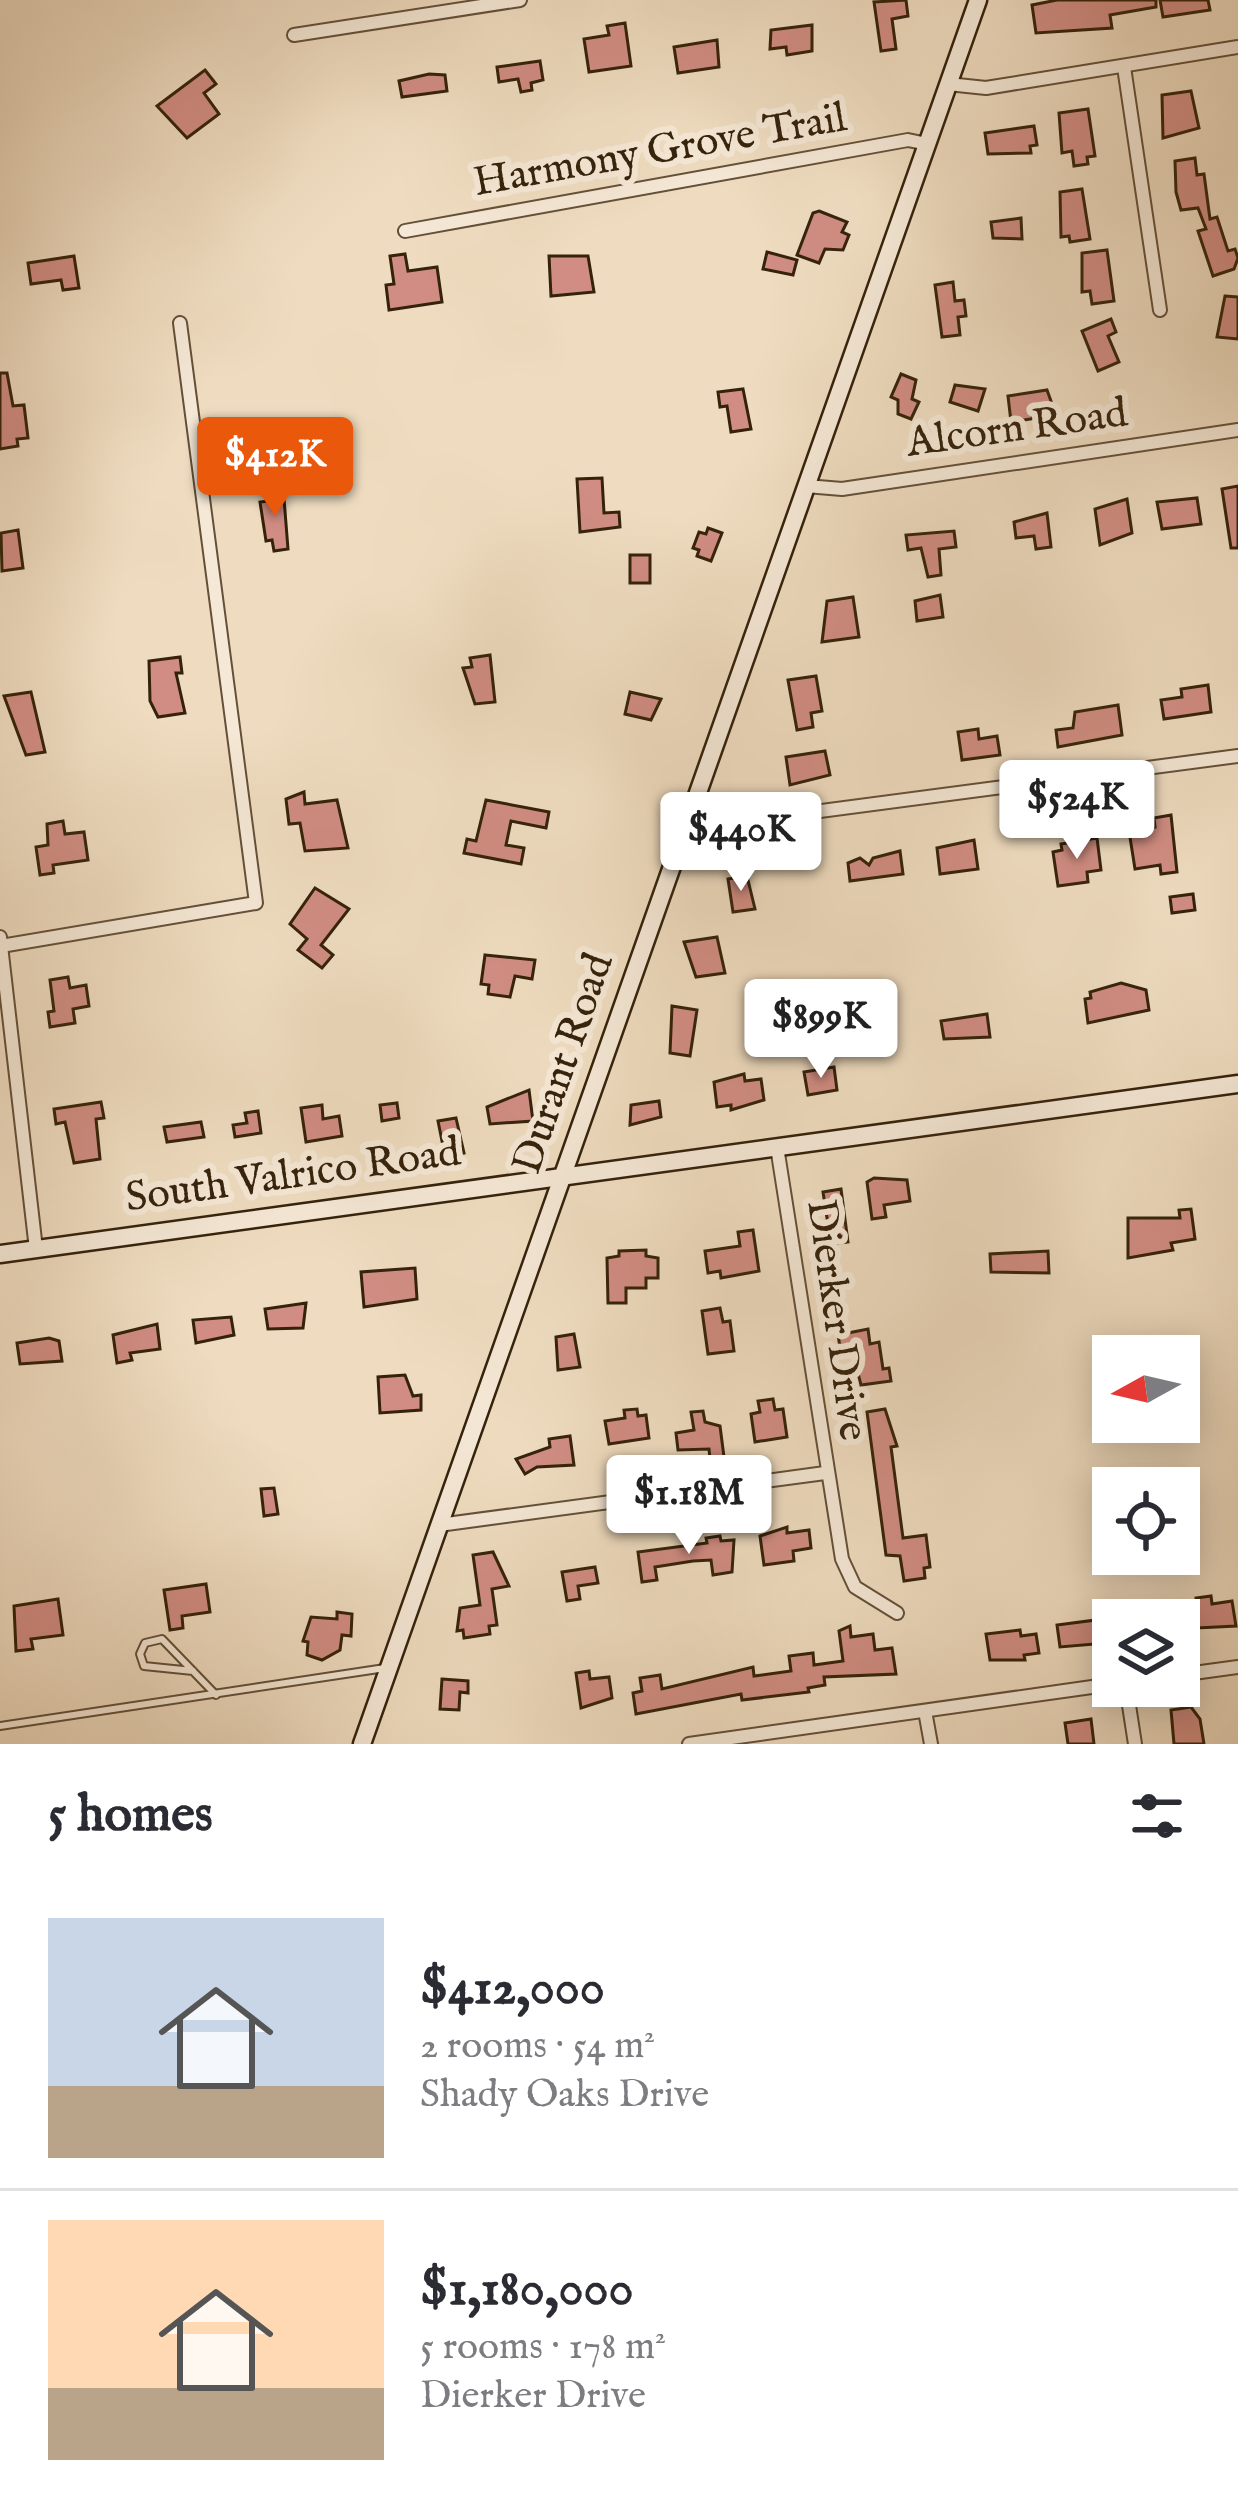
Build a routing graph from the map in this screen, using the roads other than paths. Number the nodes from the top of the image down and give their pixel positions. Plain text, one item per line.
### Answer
1 (520, 0) edge
2 (978, 0) edge
3 (294, 35) dead end
4 (1238, 47) edge
5 (1124, 67) junction
6 (948, 84) junction
7 (927, 143) junction
8 (405, 231) dead end
9 (1160, 310) dead end
10 (180, 323) dead end
11 (1238, 430) edge
12 (806, 486) junction
13 (1238, 756) edge
14 (684, 829) junction
15 (0, 937) edge
16 (1, 946) edge
17 (1238, 1084) edge
18 (777, 1147) junction
19 (562, 1176) junction
20 (36, 1249) junction
21 (0, 1254) edge
22 (825, 1473) junction
23 (439, 1525) junction
24 (897, 1613) dead end
25 (389, 1667) junction
26 (1238, 1667) edge
27 (193, 1671) junction
28 (1200, 1672) edge
29 (1092, 1687) edge
30 (216, 1695) junction
31 (1129, 1707) edge
32 (925, 1711) junction
33 (0, 1726) edge
34 (743, 1741) edge
35 (362, 1744) edge
36 (688, 1744) edge
37 (931, 1744) edge
38 (1135, 1744) edge

1 - 3 street
2 - 6 street, Durant Road
4 - 5 street
5 - 6 street
5 - 9 street
6 - 7 street, Durant Road
7 - 8 street, Harmony Grove Trail
7 - 12 street, Durant Road
10 - 16 street
11 - 12 street, Alcorn Road
12 - 14 street, Durant Road
13 - 14 street
14 - 19 street, Durant Road
15 - 16 street
16 - 20 street
17 - 18 street, South Valrico Road
18 - 19 street, South Valrico Road
18 - 22 street, Dierker Drive
19 - 20 street, South Valrico Road
19 - 23 street, Durant Road
20 - 21 street, South Valrico Road
22 - 23 street, Dierker Drive
22 - 24 street
23 - 25 street, Durant Road
25 - 30 lane
25 - 35 street, Durant Road
26 - 28 street
27 - 27 lane
27 - 30 lane
29 - 32 street
30 - 33 lane
31 - 38 street
32 - 34 street
32 - 37 street
34 - 36 street

